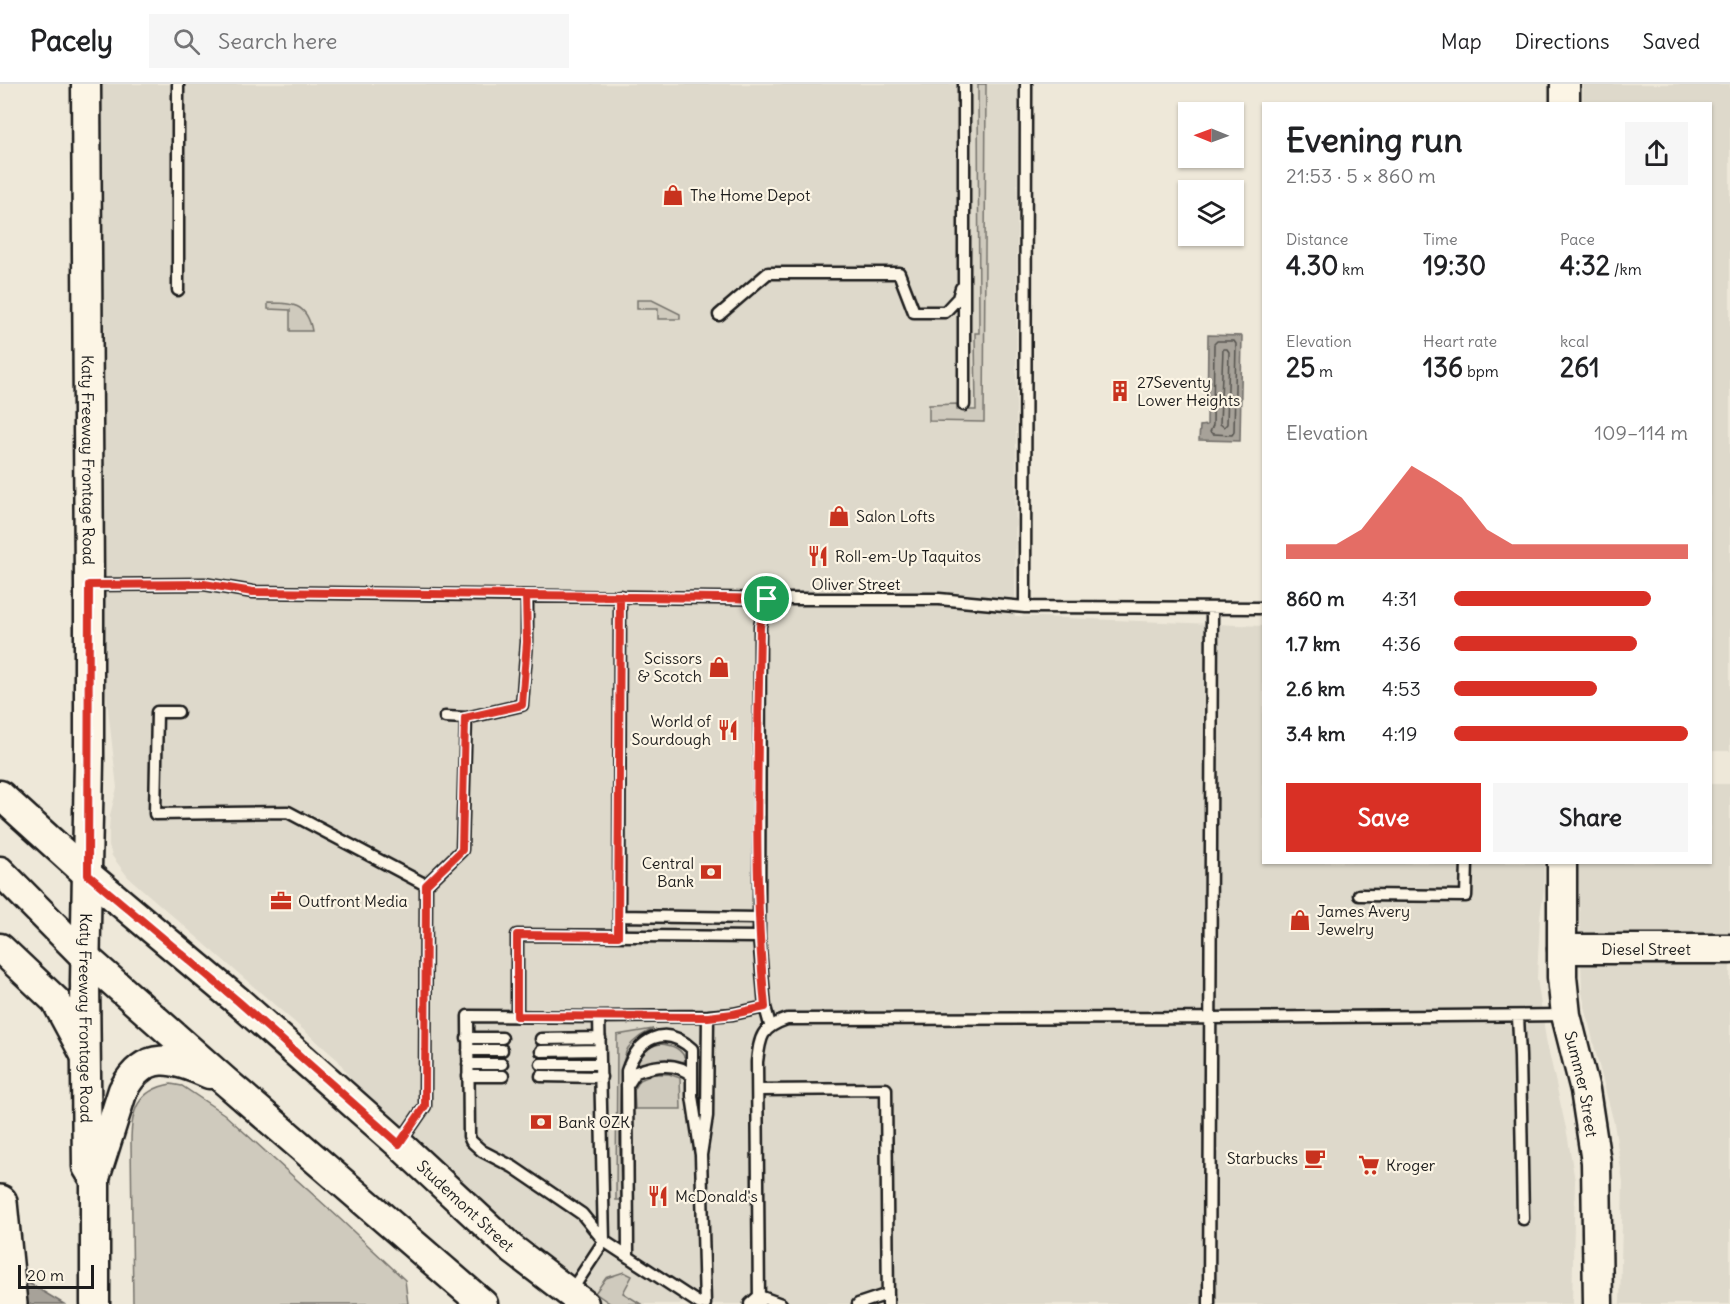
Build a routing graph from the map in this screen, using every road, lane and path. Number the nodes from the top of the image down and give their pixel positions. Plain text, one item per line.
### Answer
1 (86, 84) edge
2 (178, 84) edge
3 (964, 84) edge
4 (1026, 84) edge
5 (1565, 84) edge
6 (1565, 102) edge
7 (964, 276) junction
8 (178, 290) dead end
9 (719, 315) dead end
10 (964, 405) dead end
11 (89, 585) junction
12 (526, 596) junction
13 (620, 596) junction
14 (767, 599) junction
15 (1024, 607) junction
16 (1212, 608) junction
17 (1262, 608) edge
18 (178, 712) dead end
19 (445, 717) dead end
20 (465, 718) junction
21 (0, 795) edge
22 (1467, 864) edge
23 (1562, 864) edge
24 (0, 871) edge
25 (88, 875) junction
26 (426, 885) junction
27 (1359, 895) dead end
28 (619, 916) junction
29 (758, 918) junction
30 (618, 936) junction
31 (759, 937) junction
32 (0, 948) edge
33 (1562, 949) junction
34 (1730, 949) edge
35 (86, 957) junction
36 (765, 1007) junction
37 (1566, 1015) junction
38 (517, 1016) junction
39 (599, 1017) junction
40 (708, 1017) junction
41 (1518, 1017) junction
42 (1210, 1018) junction
43 (770, 1025) junction
44 (468, 1038) junction
45 (502, 1038) dead end
46 (600, 1038) junction
47 (542, 1039) dead end
48 (468, 1050) junction
49 (502, 1050) dead end
50 (600, 1050) junction
51 (541, 1051) dead end
52 (87, 1058) junction
53 (468, 1064) junction
54 (502, 1064) dead end
55 (542, 1064) dead end
56 (600, 1064) junction
57 (468, 1076) junction
58 (502, 1076) dead end
59 (541, 1076) dead end
60 (692, 1076) junction
61 (600, 1077) junction
62 (225, 1081) junction
63 (627, 1086) junction
64 (758, 1090) junction
65 (399, 1144) junction
66 (701, 1155) junction
67 (95, 1180) junction
68 (0, 1202) edge
69 (1523, 1218) dead end
70 (604, 1241) junction
71 (628, 1257) junction
72 (576, 1299) edge
73 (888, 1299) edge
74 (756, 1301) edge
75 (10, 1304) edge
76 (95, 1304) edge
77 (483, 1304) edge
78 (703, 1304) edge
79 (781, 1304) edge
80 (858, 1304) edge
81 (1209, 1304) edge
82 (1598, 1304) edge

1 - 11 main road, Katy Freeway Frontage Road
2 - 8 lane
3 - 7 lane
4 - 15 lane
5 - 6 main road
7 - 9 lane
7 - 10 lane
11 - 12 lane, Oliver Street
11 - 25 main road, Katy Freeway Frontage Road
12 - 13 lane, Oliver Street
12 - 20 lane
13 - 14 lane, Oliver Street
13 - 28 lane
14 - 15 lane, Oliver Street
14 - 29 lane
15 - 16 lane, Oliver Street
16 - 17 lane, Oliver Street
16 - 42 lane
18 - 26 lane
19 - 20 lane
20 - 26 lane
21 - 25 main road, Studemont Street
22 - 27 lane
23 - 33 main road, Summer Street
24 - 35 main road
25 - 35 main road, Katy Freeway Frontage Road
25 - 65 main road, Studemont Street
26 - 65 lane
28 - 29 lane
28 - 30 lane
29 - 31 lane
30 - 31 lane
30 - 38 lane
31 - 36 lane
32 - 52 main road
33 - 34 main road, Diesel Street
33 - 37 main road, Summer Street
35 - 52 main road, Katy Freeway Frontage Road
35 - 62 main road
36 - 40 lane
36 - 43 lane
37 - 41 lane
37 - 82 main road, Summer Street
38 - 39 lane
38 - 44 lane
39 - 40 lane
39 - 46 lane
40 - 66 lane
41 - 42 lane
41 - 69 lane
42 - 43 lane
42 - 81 lane
43 - 64 lane
44 - 45 lane
44 - 48 lane
46 - 47 lane
46 - 50 lane
48 - 49 lane
48 - 53 lane
50 - 51 lane
50 - 56 lane
52 - 67 main road, Katy Freeway Frontage Road
53 - 54 lane
53 - 57 lane
55 - 56 lane
56 - 61 lane
57 - 58 lane
57 - 70 lane
59 - 61 lane
60 - 63 lane
60 - 63 lane
60 - 66 lane
61 - 70 lane
62 - 67 main road
62 - 77 main road
63 - 71 lane
64 - 73 lane
64 - 74 lane
65 - 72 main road, Studemont Street
66 - 78 lane
67 - 76 main road, Katy Freeway Frontage Road
68 - 75 highway
70 - 71 lane
70 - 72 lane
71 - 78 lane
73 - 80 lane
74 - 79 lane

